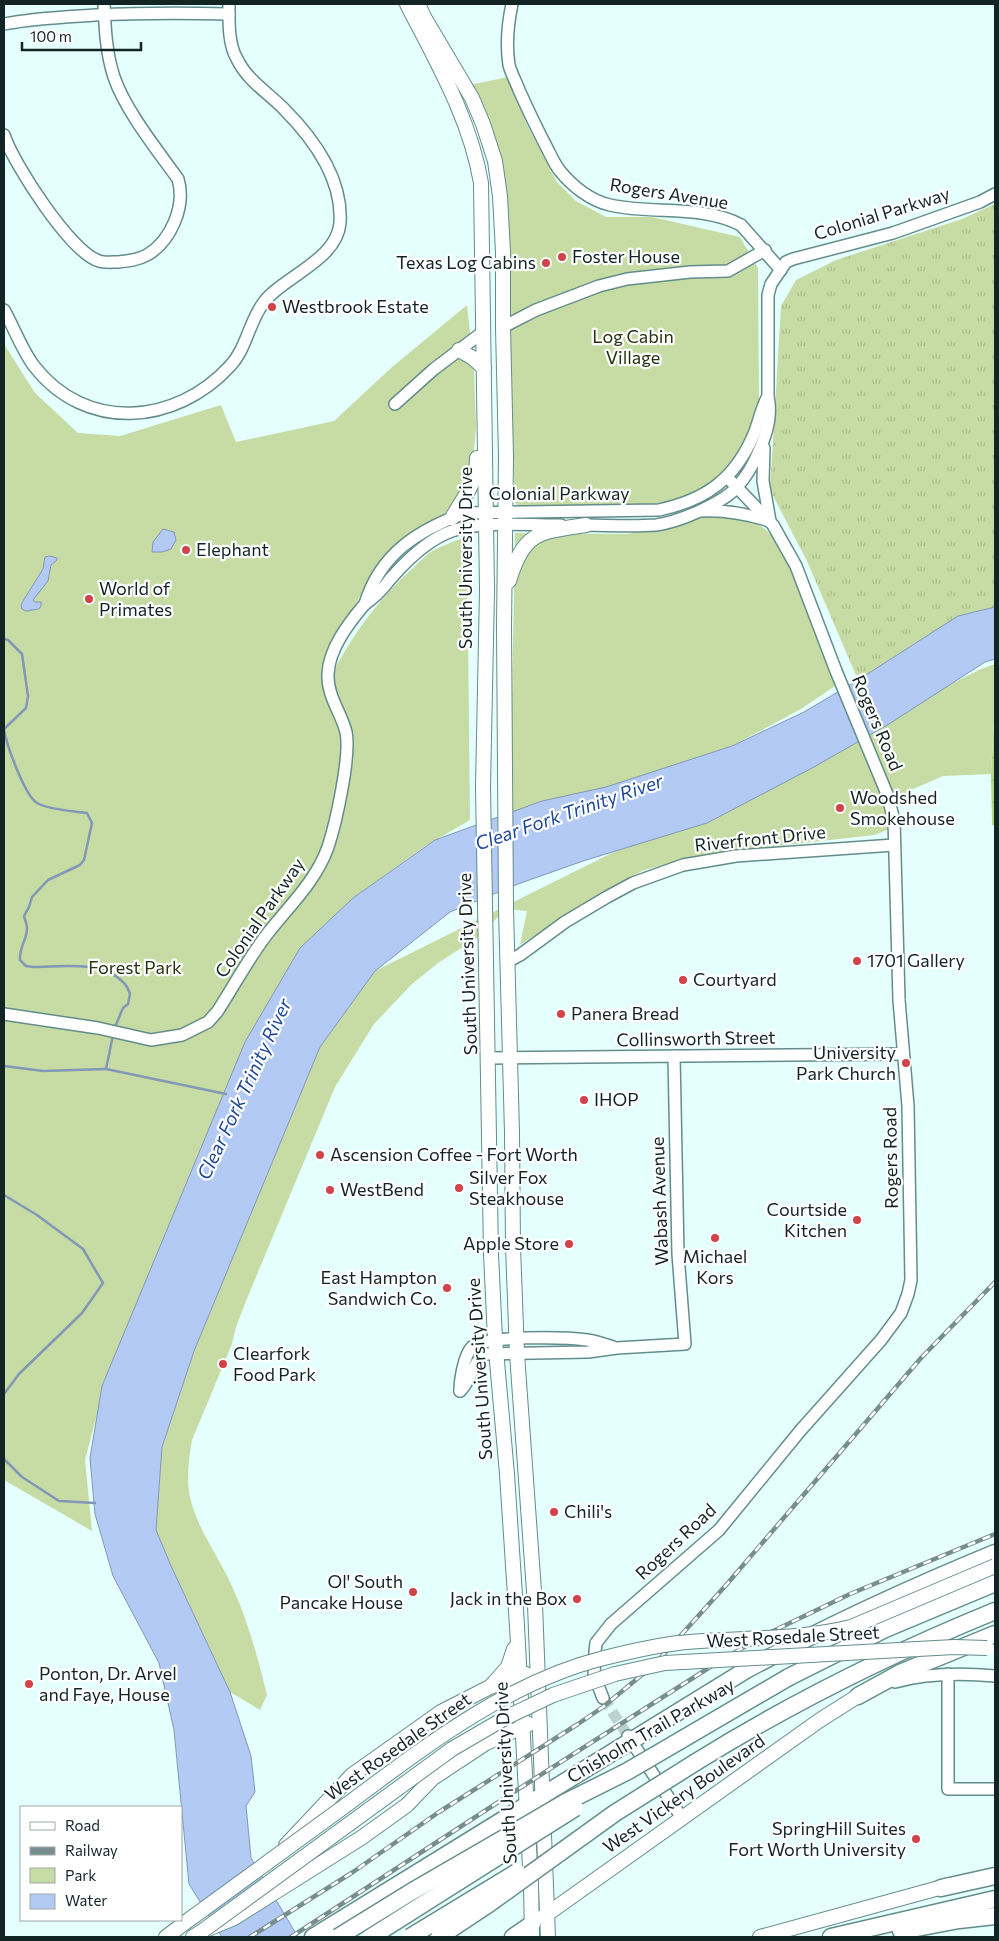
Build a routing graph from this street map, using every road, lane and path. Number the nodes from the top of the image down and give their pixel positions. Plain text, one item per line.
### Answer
1 (406, 4) edge
2 (418, 4) edge
3 (512, 4) edge
4 (105, 9) edge
5 (229, 9) edge
6 (4, 24) edge
7 (4, 137) edge
8 (995, 194) edge
9 (765, 250) junction
10 (781, 270) junction
11 (4, 310) edge
12 (502, 327) junction
13 (483, 332) junction
14 (459, 350) junction
15 (484, 368) junction
16 (484, 392) junction
17 (768, 396) junction
18 (395, 404) dead end
19 (764, 439) junction
20 (727, 477) junction
21 (737, 488) junction
22 (701, 511) junction
23 (486, 512) junction
24 (452, 518) junction
25 (505, 519) junction
26 (770, 521) junction
27 (586, 525) junction
28 (486, 526) junction
29 (504, 596) junction
30 (365, 604) junction
31 (894, 845) junction
32 (484, 926) junction
33 (507, 962) junction
34 (4, 1014) edge
35 (903, 1054) junction
36 (674, 1056) junction
37 (489, 1058) junction
38 (510, 1058) junction
39 (495, 1339) junction
40 (516, 1339) junction
41 (617, 1348) junction
42 (517, 1354) junction
43 (498, 1355) junction
44 (508, 1492) junction
45 (995, 1553) edge
46 (532, 1559) junction
47 (512, 1560) junction
48 (995, 1566) edge
49 (995, 1583) edge
50 (995, 1611) edge
51 (517, 1626) junction
52 (536, 1639) junction
53 (993, 1644) edge
54 (537, 1671) junction
55 (948, 1674) junction
56 (519, 1676) junction
57 (995, 1676) edge
58 (490, 1687) junction
59 (858, 1696) junction
60 (603, 1698) tunnel mouth
61 (539, 1720) junction
62 (522, 1726) junction
63 (629, 1737) junction
64 (628, 1771) junction
65 (995, 1789) edge
66 (543, 1795) junction
67 (526, 1806) junction
68 (615, 1813) junction
69 (682, 1818) junction
70 (275, 1856) junction
71 (995, 1869) edge
72 (995, 1876) edge
73 (941, 1888) junction
74 (995, 1899) edge
75 (882, 1904) junction
76 (547, 1913) junction
77 (995, 1916) edge
78 (532, 1931) edge
79 (197, 1934) edge
80 (549, 1936) edge
81 (166, 1937) edge
82 (312, 1937) edge
83 (338, 1937) edge
84 (371, 1937) edge
85 (410, 1937) edge
86 (439, 1937) edge
87 (513, 1937) edge
88 (760, 1937) edge
89 (779, 1937) edge
90 (831, 1937) edge
91 (873, 1937) edge

1 - 13 main road, South University Drive
2 - 12 main road, South University Drive
3 - 9 street, Rogers Avenue
4 - 5 street
4 - 6 street
4 - 7 street
5 - 11 street
8 - 10 street, Colonial Parkway
9 - 10 street, Rogers Avenue
9 - 12 street
10 - 17 street
12 - 25 main road, South University Drive
13 - 14 street
13 - 15 main road, South University Drive
14 - 15 main road
14 - 18 street
15 - 16 main road, South University Drive
16 - 23 main road, South University Drive
16 - 24 main road
17 - 19 street
17 - 20 street
19 - 21 street
19 - 26 street
20 - 21 street, Rogers Road
20 - 25 street, Colonial Parkway
21 - 22 street, Colonial Parkway
21 - 26 street, Rogers Road
22 - 26 street
22 - 27 street, Colonial Parkway
23 - 24 street, Colonial Parkway
23 - 25 street, Colonial Parkway
23 - 28 main road, South University Drive
24 - 30 street, Colonial Parkway
25 - 27 street, Colonial Parkway
25 - 28 street, Colonial Parkway
25 - 29 main road, South University Drive
26 - 31 street, Rogers Road
27 - 29 main road
28 - 30 street, Colonial Parkway
28 - 32 main road, South University Drive
29 - 33 main road, South University Drive
30 - 34 street, Colonial Parkway
31 - 33 street, Riverfront Drive
31 - 35 street, Rogers Road
32 - 33 main road
32 - 37 main road, South University Drive
33 - 38 main road, South University Drive
35 - 36 street, Collinsworth Street
35 - 60 street, Rogers Road
36 - 38 street, Collinsworth Street
36 - 41 street, Wabash Avenue
37 - 38 street, Collinsworth Street
37 - 39 main road, South University Drive
38 - 40 main road, South University Drive
39 - 40 street
39 - 43 main road, South University Drive
39 - 43 street
40 - 41 street
40 - 42 main road, South University Drive
41 - 42 street
42 - 43 street
42 - 46 main road, South University Drive
43 - 44 main road, South University Drive
44 - 46 main road
44 - 47 main road, South University Drive
45 - 63 highway
46 - 52 main road, South University Drive
47 - 51 main road, South University Drive
47 - 52 main road
48 - 70 main road, West Rosedale Street, bridge
49 - 64 highway, Chisholm Trail Parkway, bridge
50 - 68 highway, bridge
51 - 56 main road, South University Drive
51 - 58 main road
52 - 54 main road, South University Drive
53 - 59 highway
53 - 79 main road, West Rosedale Street, bridge
54 - 56 main road
54 - 61 main road, South University Drive
55 - 57 street
55 - 59 street
55 - 65 street
56 - 58 main road
56 - 62 main road, South University Drive
58 - 70 main road, bridge
59 - 69 main road, West Vickery Boulevard
61 - 62 main road
61 - 66 main road, South University Drive
62 - 67 main road, South University Drive
62 - 79 main road, bridge
63 - 66 highway
63 - 69 street
64 - 83 highway, Chisholm Trail Parkway, bridge
64 - 84 highway, bridge
66 - 67 highway
66 - 76 main road, South University Drive
67 - 78 main road, South University Drive
67 - 82 highway
68 - 85 highway, bridge
68 - 86 highway, bridge
69 - 76 main road, West Vickery Boulevard
70 - 81 main road, West Rosedale Street, bridge
71 - 73 main road
72 - 73 highway
73 - 75 main road
74 - 90 highway
75 - 88 main road
75 - 89 main road
76 - 78 main road, West Vickery Boulevard
76 - 80 main road, South University Drive
77 - 91 highway
78 - 87 highway

